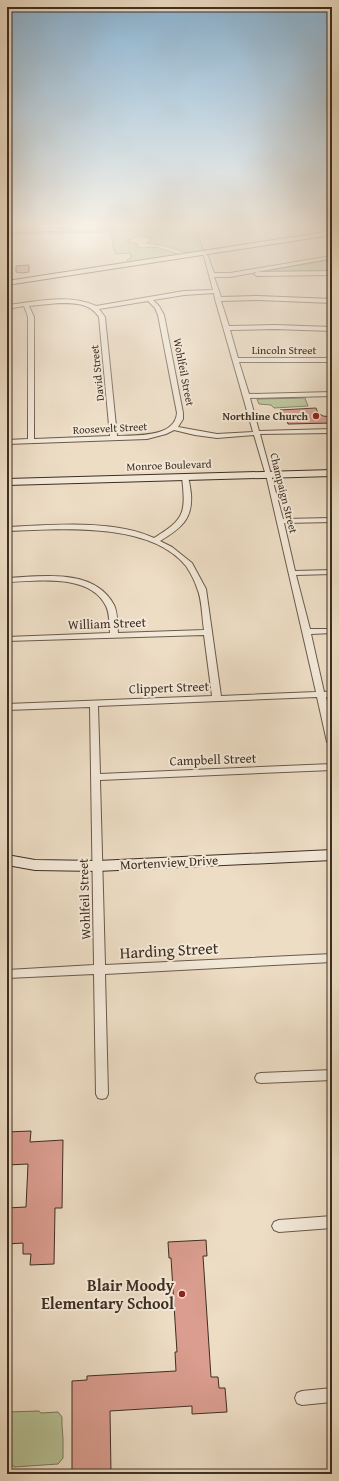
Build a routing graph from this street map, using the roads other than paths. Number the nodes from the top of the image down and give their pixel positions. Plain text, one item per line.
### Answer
1 (166, 296) edge
2 (149, 299) junction
3 (218, 299) joint
4 (332, 300) edge
5 (26, 305) junction
6 (7, 308) edge
7 (95, 308) junction
8 (227, 328) junction
9 (332, 329) edge
10 (236, 360) junction
11 (332, 360) edge
12 (332, 394) edge
13 (246, 396) junction
14 (173, 428) junction
15 (332, 431) edge
16 (257, 434) junction
17 (114, 439) junction
18 (7, 442) edge
19 (31, 442) junction
20 (332, 473) edge
21 (269, 475) junction
22 (185, 477) junction
23 (7, 482) edge
24 (332, 520) edge
25 (280, 521) junction
26 (7, 529) edge
27 (154, 541) junction
28 (332, 572) edge
29 (292, 573) junction
30 (7, 580) edge
31 (332, 631) edge
32 (208, 632) junction
33 (306, 632) junction
34 (114, 635) junction
35 (7, 639) edge
36 (321, 694) junction
37 (332, 694) edge
38 (217, 698) junction
39 (94, 703) junction
40 (7, 707) edge
41 (332, 742) edge
42 (332, 767) edge
43 (96, 777) junction
44 (332, 855) edge
45 (7, 860) edge
46 (97, 866) junction
47 (332, 958) edge
48 (100, 970) junction
49 (7, 974) edge
50 (332, 1075) edge
51 (261, 1078) dead end
52 (102, 1094) dead end
53 (332, 1222) edge
54 (279, 1226) dead end
55 (332, 1395) edge
56 (302, 1398) dead end

1 - 2 street
2 - 7 street
2 - 14 street, Wohlfeil Street
3 - 4 street
3 - 8 street, Champaign Street
5 - 6 street
5 - 7 street
5 - 19 street
7 - 17 street, David Street
8 - 9 street
8 - 10 street, Champaign Street
10 - 11 street, Lincoln Street
10 - 13 street, Champaign Street
12 - 13 street
13 - 16 street, Champaign Street
14 - 16 street
14 - 17 street, Roosevelt Street
15 - 16 street
16 - 21 street, Champaign Street
17 - 19 street, Roosevelt Street
18 - 19 street, Roosevelt Street
20 - 21 street, Monroe Boulevard
21 - 22 street, Monroe Boulevard
21 - 25 street, Champaign Street
22 - 23 street, Monroe Boulevard
22 - 27 street
24 - 25 street
25 - 29 street, Champaign Street
26 - 27 street
27 - 32 street
28 - 29 street
29 - 33 street, Champaign Street
30 - 34 street
31 - 33 street
32 - 34 street, William Street
32 - 38 street
33 - 36 street, Champaign Street
34 - 35 street, William Street
36 - 37 street, Clippert Street
36 - 38 street, Clippert Street
36 - 41 street, Champaign Street
38 - 39 street, Clippert Street
39 - 40 street, Clippert Street
39 - 43 street, Wohlfeil Street
42 - 43 street, Campbell Street
43 - 46 street, Wohlfeil Street
44 - 46 street, Mortenview Drive
45 - 46 street, Mortenview Drive
46 - 48 street, Wohlfeil Street
47 - 48 street, Harding Street
48 - 49 street, Harding Street
48 - 52 street, Wohlfeil Street
50 - 51 street
53 - 54 street
55 - 56 street

